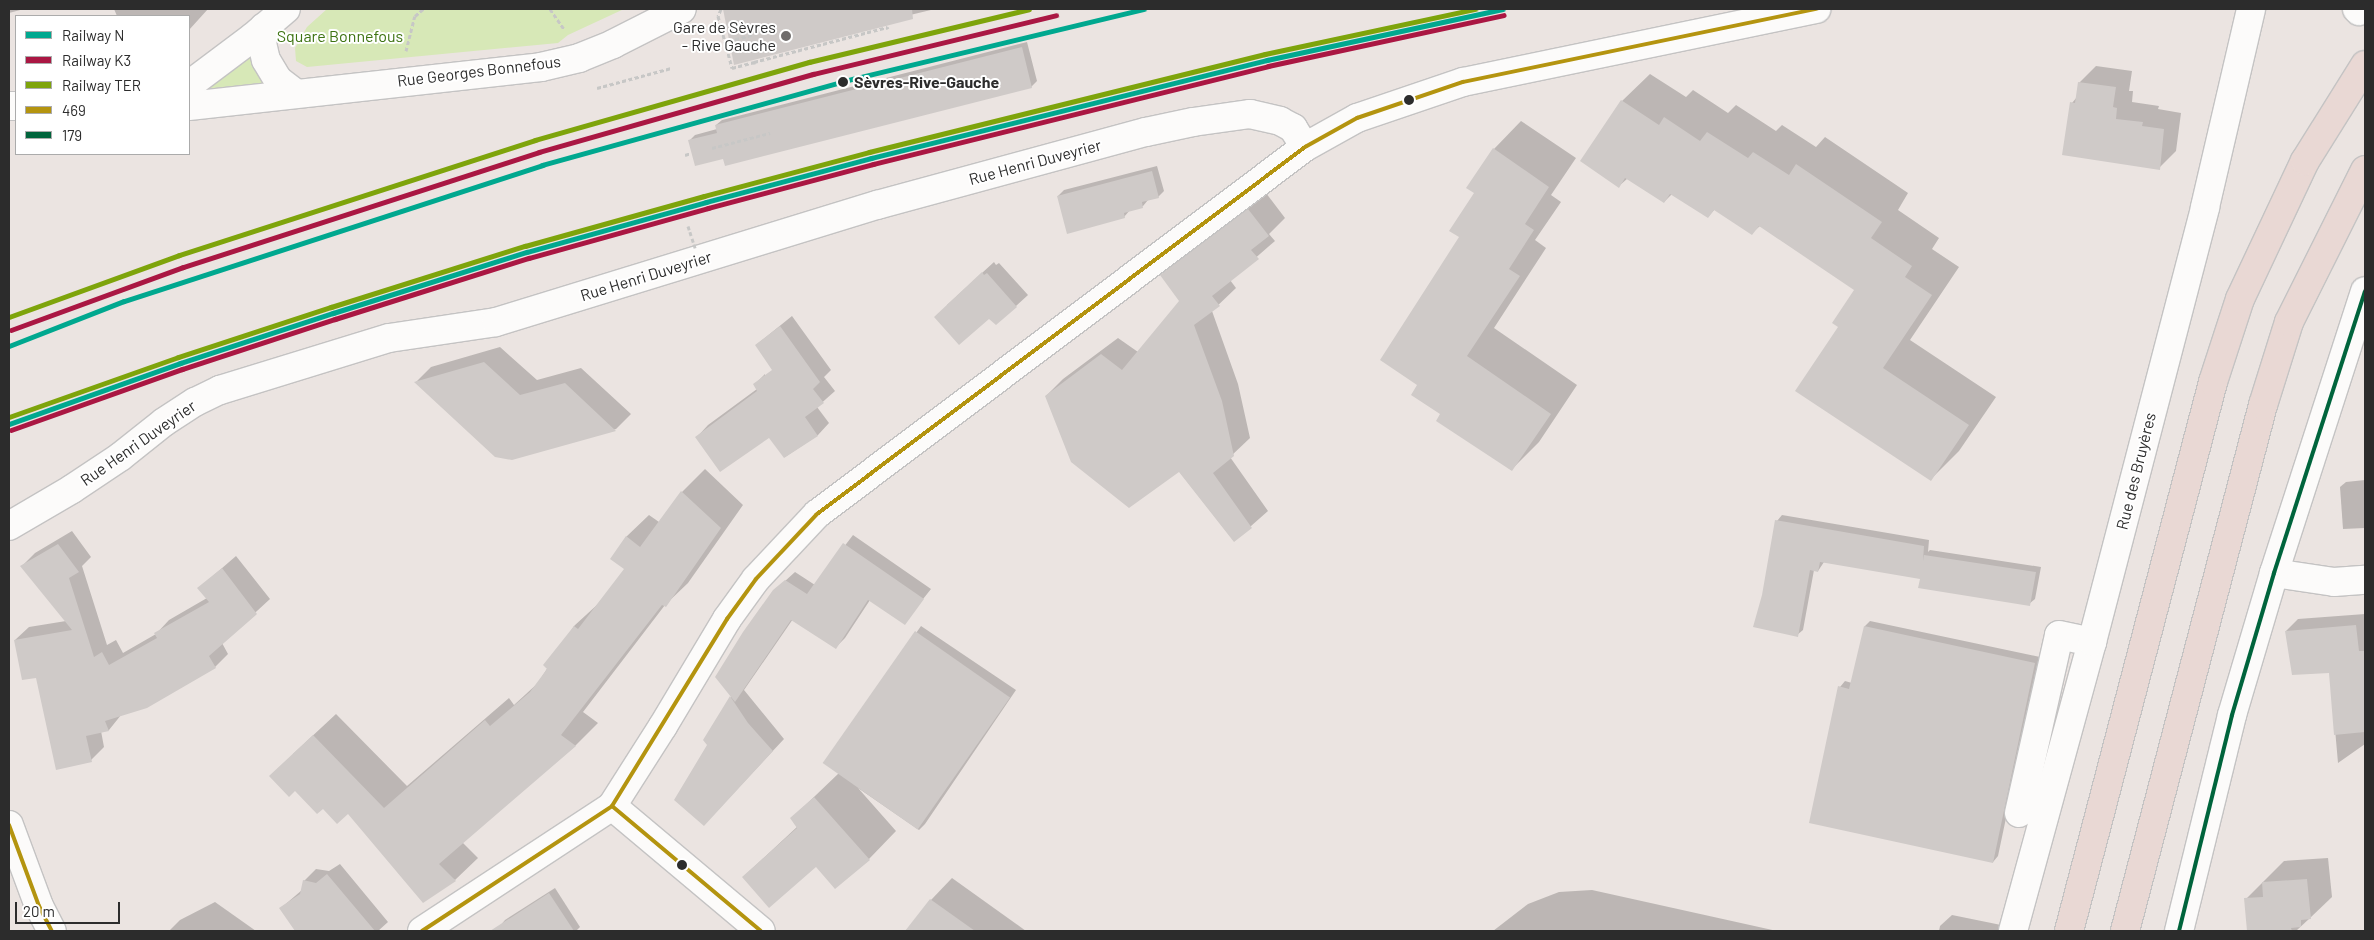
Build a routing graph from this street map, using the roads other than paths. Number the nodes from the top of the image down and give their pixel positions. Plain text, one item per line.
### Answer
1 (286, 9) edge
2 (682, 9) edge
3 (1817, 9) edge
4 (2251, 9) edge
5 (264, 28) junction
6 (2365, 65) edge
7 (190, 83) edge
8 (295, 93) junction
9 (190, 106) edge
10 (1305, 147) junction
11 (2365, 170) edge
12 (2365, 291) edge
13 (9, 526) edge
14 (2274, 573) junction
15 (2365, 580) edge
16 (2092, 642) junction
17 (612, 806) junction
18 (2019, 813) dead end
19 (9, 825) edge
20 (52, 931) edge
21 (422, 931) edge
22 (761, 931) edge
23 (2013, 931) edge
24 (2069, 931) edge
25 (2125, 931) edge
26 (2179, 931) edge

1 - 5 street
2 - 8 street, Rue Georges Bonnefous
3 - 10 street
4 - 16 street, Rue des Bruyères
5 - 7 street
5 - 8 street
6 - 24 highway
8 - 9 street, Rue Georges Bonnefous
10 - 13 street, Rue Henri Duveyrier
10 - 17 street
11 - 25 highway
12 - 14 street
14 - 15 street
14 - 26 street
16 - 18 street
16 - 23 street, Rue des Bruyères
17 - 21 street
17 - 22 street
19 - 20 street

